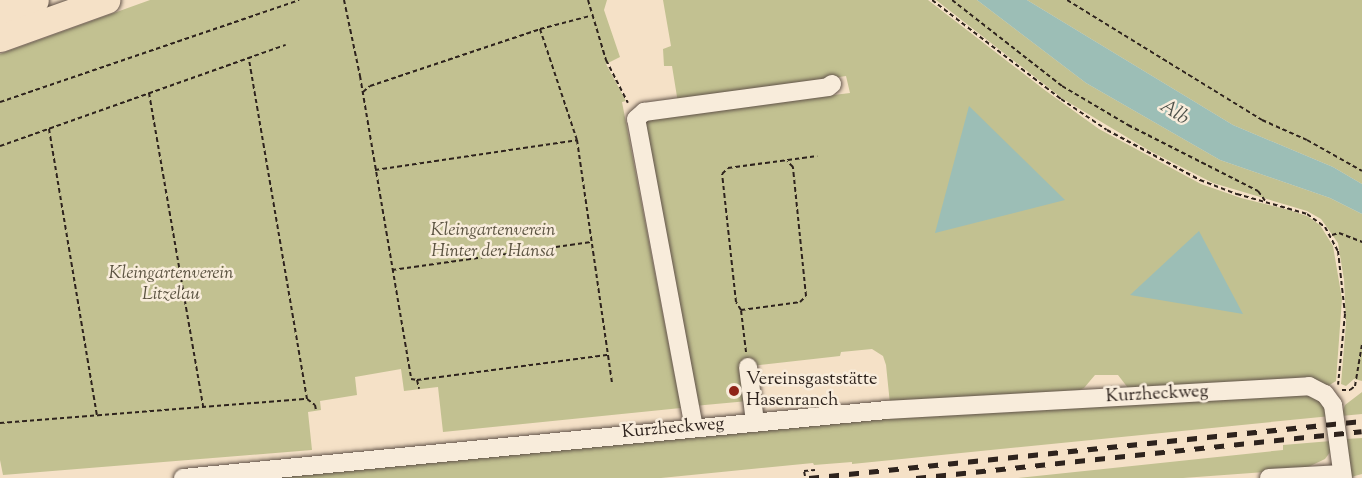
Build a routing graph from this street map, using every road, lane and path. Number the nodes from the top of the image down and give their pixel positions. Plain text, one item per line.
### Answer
1 (35, 0) edge
2 (106, 0) edge
3 (299, 0) edge
4 (344, 0) edge
5 (588, 0) edge
6 (932, 0) edge
7 (952, 0) edge
8 (1067, 0) edge
9 (0, 13) edge
10 (590, 16) junction
11 (540, 29) junction
12 (0, 38) edge
13 (286, 45) dead end
14 (249, 58) junction
15 (832, 84) dead end
16 (363, 92) junction
17 (149, 93) junction
18 (0, 102) edge
19 (635, 125) junction
20 (49, 128) junction
21 (577, 140) junction
22 (0, 146) edge
23 (817, 156) dead end
24 (785, 160) junction
25 (374, 170) junction
26 (1362, 171) edge
27 (1266, 202) junction
28 (1332, 235) junction
29 (591, 242) junction
30 (1362, 242) edge
31 (391, 270) junction
32 (741, 310) junction
33 (1362, 344) edge
34 (608, 355) junction
35 (748, 367) joint
36 (417, 381) junction
37 (612, 383) dead end
38 (419, 389) dead end
39 (307, 399) junction
40 (204, 408) junction
41 (316, 410) dead end
42 (98, 417) junction
43 (755, 422) junction
44 (0, 423) edge
45 (694, 428) junction
46 (814, 470) dead end
47 (805, 476) dead end
48 (1343, 476) edge
49 (183, 478) edge
50 (1269, 478) edge

1 - 9 highway
2 - 12 highway
3 - 18 path
4 - 16 path
5 - 10 path
6 - 27 path
7 - 27 path
8 - 26 path
10 - 11 path
10 - 19 path
11 - 16 path
11 - 21 path
13 - 14 path
14 - 17 path
14 - 39 path
15 - 19 street
16 - 25 path
17 - 20 path
17 - 40 path
19 - 45 street
20 - 22 path
20 - 42 path
21 - 25 path
21 - 29 path
23 - 24 path
24 - 32 path
24 - 32 path
25 - 31 path
27 - 28 path
28 - 30 path
28 - 33 path
29 - 31 path
29 - 34 path
31 - 36 path
32 - 35 path
34 - 36 path
34 - 37 path
35 - 43 street
36 - 38 path
39 - 40 path
39 - 41 path
40 - 42 path
42 - 44 path
43 - 45 street, Kurzheckweg
43 - 48 street, Kurzheckweg
45 - 49 street, Kurzheckweg
46 - 47 path
48 - 50 street

